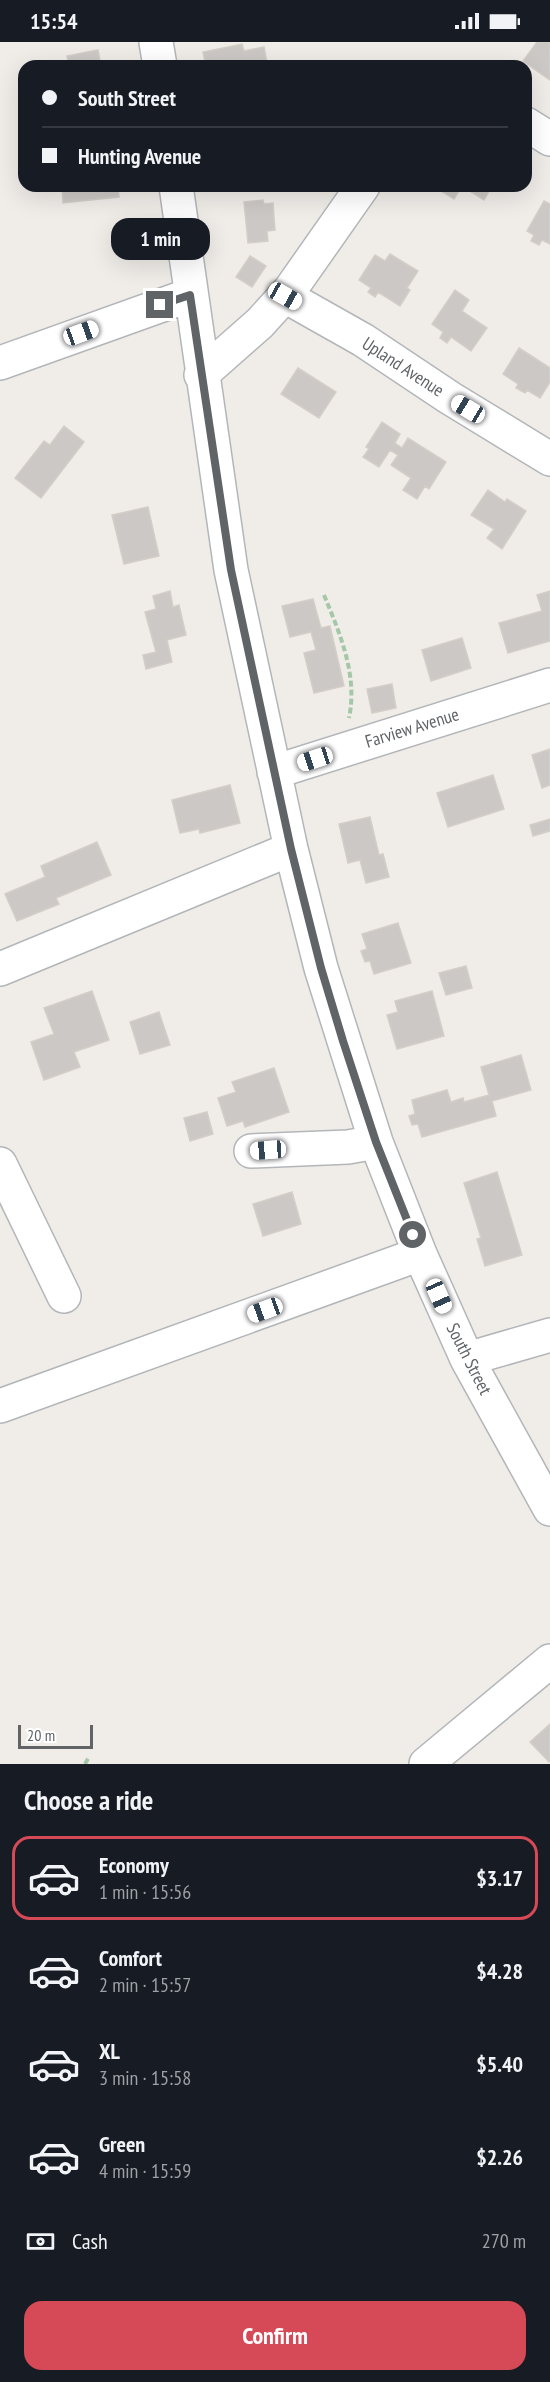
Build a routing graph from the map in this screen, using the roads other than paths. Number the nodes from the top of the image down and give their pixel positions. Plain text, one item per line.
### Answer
1 (156, 42) edge
2 (159, 60) edge
3 (532, 128) edge
4 (550, 139) edge
5 (177, 192) edge
6 (359, 192) edge
7 (190, 295) junction
8 (285, 296) junction
9 (0, 363) edge
10 (201, 375) junction
11 (550, 459) edge
12 (550, 685) edge
13 (274, 772) junction
14 (291, 849) junction
15 (0, 969) edge
16 (376, 1142) junction
17 (250, 1151) dead end
18 (0, 1164) edge
19 (420, 1254) junction
20 (64, 1296) dead end
21 (550, 1335) edge
22 (466, 1359) junction
23 (0, 1406) edge
24 (550, 1509) edge
25 (550, 1661) edge
26 (426, 1764) edge

1 - 2 street
3 - 4 street
5 - 7 street, South Street
6 - 8 street
7 - 9 street
7 - 10 street, South Street
8 - 10 street
8 - 11 street, Upland Avenue
10 - 13 street, South Street
12 - 13 street, Farview Avenue
13 - 14 street, South Street
14 - 15 street
14 - 16 street, South Street
16 - 17 street
16 - 19 street, South Street
18 - 20 street
19 - 22 street, South Street
19 - 23 street
21 - 22 street
22 - 24 street, South Street
25 - 26 street

